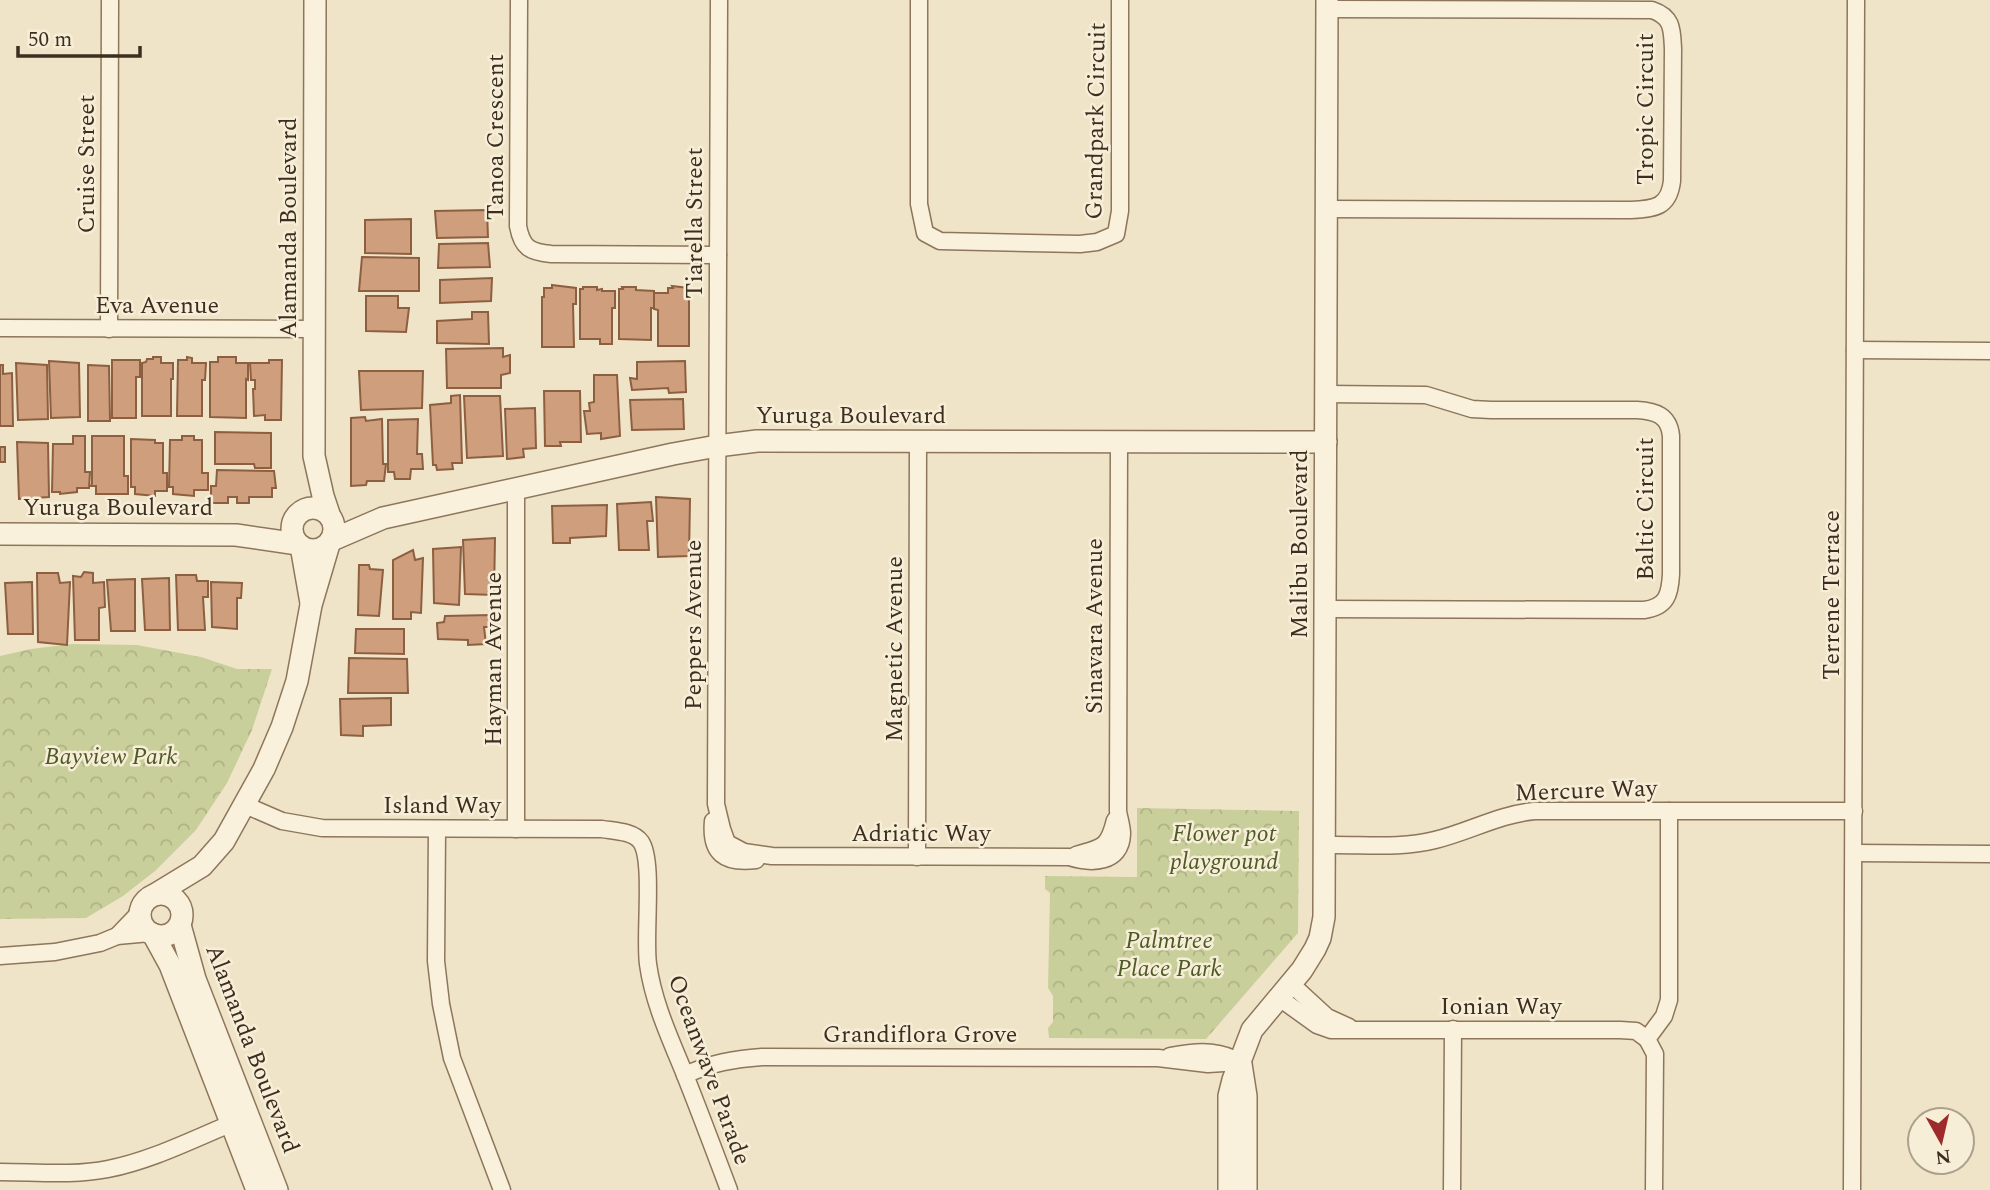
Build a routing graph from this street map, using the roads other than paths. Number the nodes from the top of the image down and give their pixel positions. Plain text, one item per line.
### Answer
1 (110, 0) edge
2 (315, 0) edge
3 (519, 0) edge
4 (719, 0) edge
5 (919, 0) edge
6 (1120, 0) edge
7 (1856, 0) edge
8 (1327, 4) edge
9 (1327, 209) junction
10 (718, 255) junction
11 (0, 328) edge
12 (109, 328) junction
13 (314, 329) junction
14 (1855, 350) junction
15 (1990, 351) edge
16 (1326, 394) junction
17 (918, 442) junction
18 (1119, 442) junction
19 (1326, 442) junction
20 (717, 446) junction
21 (314, 456) junction
22 (516, 489) junction
23 (297, 515) junction
24 (330, 515) junction
25 (383, 518) junction
26 (0, 534) edge
27 (236, 535) junction
28 (330, 542) junction
29 (299, 545) junction
30 (311, 605) junction
31 (1325, 609) junction
32 (245, 805) junction
33 (1670, 811) junction
34 (1854, 811) junction
35 (437, 829) junction
36 (516, 829) junction
37 (640, 840) joint
38 (1325, 845) junction
39 (722, 847) joint
40 (1108, 850) joint
41 (1854, 853) junction
42 (1990, 854) edge
43 (917, 857) junction
44 (202, 866) junction
45 (156, 894) junction
46 (140, 912) junction
47 (181, 920) junction
48 (152, 934) junction
49 (117, 936) junction
50 (0, 956) edge
51 (1284, 990) junction
52 (1453, 1029) junction
53 (1647, 1039) junction
54 (1240, 1062) junction
55 (685, 1075) junction
56 (240, 1120) junction
57 (0, 1172) edge
58 (257, 1190) edge
59 (277, 1190) edge
60 (502, 1190) edge
61 (729, 1190) edge
62 (1228, 1190) edge
63 (1246, 1190) edge
64 (1452, 1190) edge
65 (1654, 1190) edge
66 (1853, 1190) edge

1 - 12 street, Cruise Street
2 - 13 street, Alamanda Boulevard
3 - 10 street, Tanoa Crescent
4 - 10 street, Tiarella Street
5 - 6 street, Grandpark Circuit
7 - 14 street, Terrene Terrace
8 - 9 street, Malibu Boulevard
8 - 9 street, Tropic Circuit
9 - 16 street, Malibu Boulevard
10 - 20 street, Tiarella Street
11 - 12 street, Eva Avenue
12 - 13 street, Eva Avenue
13 - 21 street, Alamanda Boulevard
14 - 15 street
14 - 34 street, Terrene Terrace
16 - 19 street, Malibu Boulevard
16 - 31 street, Baltic Circuit
17 - 18 street, Yuruga Boulevard
17 - 20 street, Yuruga Boulevard
17 - 43 street, Magnetic Avenue
18 - 19 street, Yuruga Boulevard
18 - 40 street, Sinavara Avenue
19 - 31 street, Malibu Boulevard
20 - 22 street, Yuruga Boulevard
20 - 39 street, Peppers Avenue
21 - 23 street, Alamanda Boulevard
21 - 24 street, Alamanda Boulevard
22 - 25 street, Yuruga Boulevard
22 - 36 street, Hayman Avenue
23 - 24 street
23 - 27 street, Yuruga Boulevard
23 - 29 street
24 - 25 street, Yuruga Boulevard
24 - 28 street
25 - 28 street, Yuruga Boulevard
26 - 27 street, Yuruga Boulevard
27 - 29 street, Yuruga Boulevard
28 - 29 street
28 - 30 street
29 - 30 street
30 - 32 street
31 - 38 street, Malibu Boulevard
32 - 35 street, Island Way
32 - 44 street
33 - 34 street, Mercure Way
33 - 38 street, Mercure Way
33 - 53 street
34 - 41 street, Terrene Terrace
35 - 36 street, Island Way
35 - 60 street
36 - 37 street, Island Way
37 - 55 street, Oceanwave Parade
38 - 51 street, Malibu Boulevard
39 - 43 street, Adriatic Way
40 - 43 street, Adriatic Way
41 - 42 street
41 - 66 street, Terrene Terrace
44 - 45 street
44 - 47 street
45 - 46 street
45 - 47 street
46 - 48 street
46 - 49 street
47 - 48 street
47 - 56 street, Alamanda Boulevard
48 - 49 street
48 - 56 street, Alamanda Boulevard
49 - 50 street
51 - 52 street, Ionian Way
51 - 54 street, Malibu Boulevard
52 - 53 street, Ionian Way
52 - 64 street
53 - 65 street
54 - 55 street, Grandiflora Grove
54 - 62 street, Malibu Boulevard
54 - 63 street
55 - 61 street, Oceanwave Parade
56 - 57 street
56 - 58 street, Alamanda Boulevard
56 - 59 street, Alamanda Boulevard

